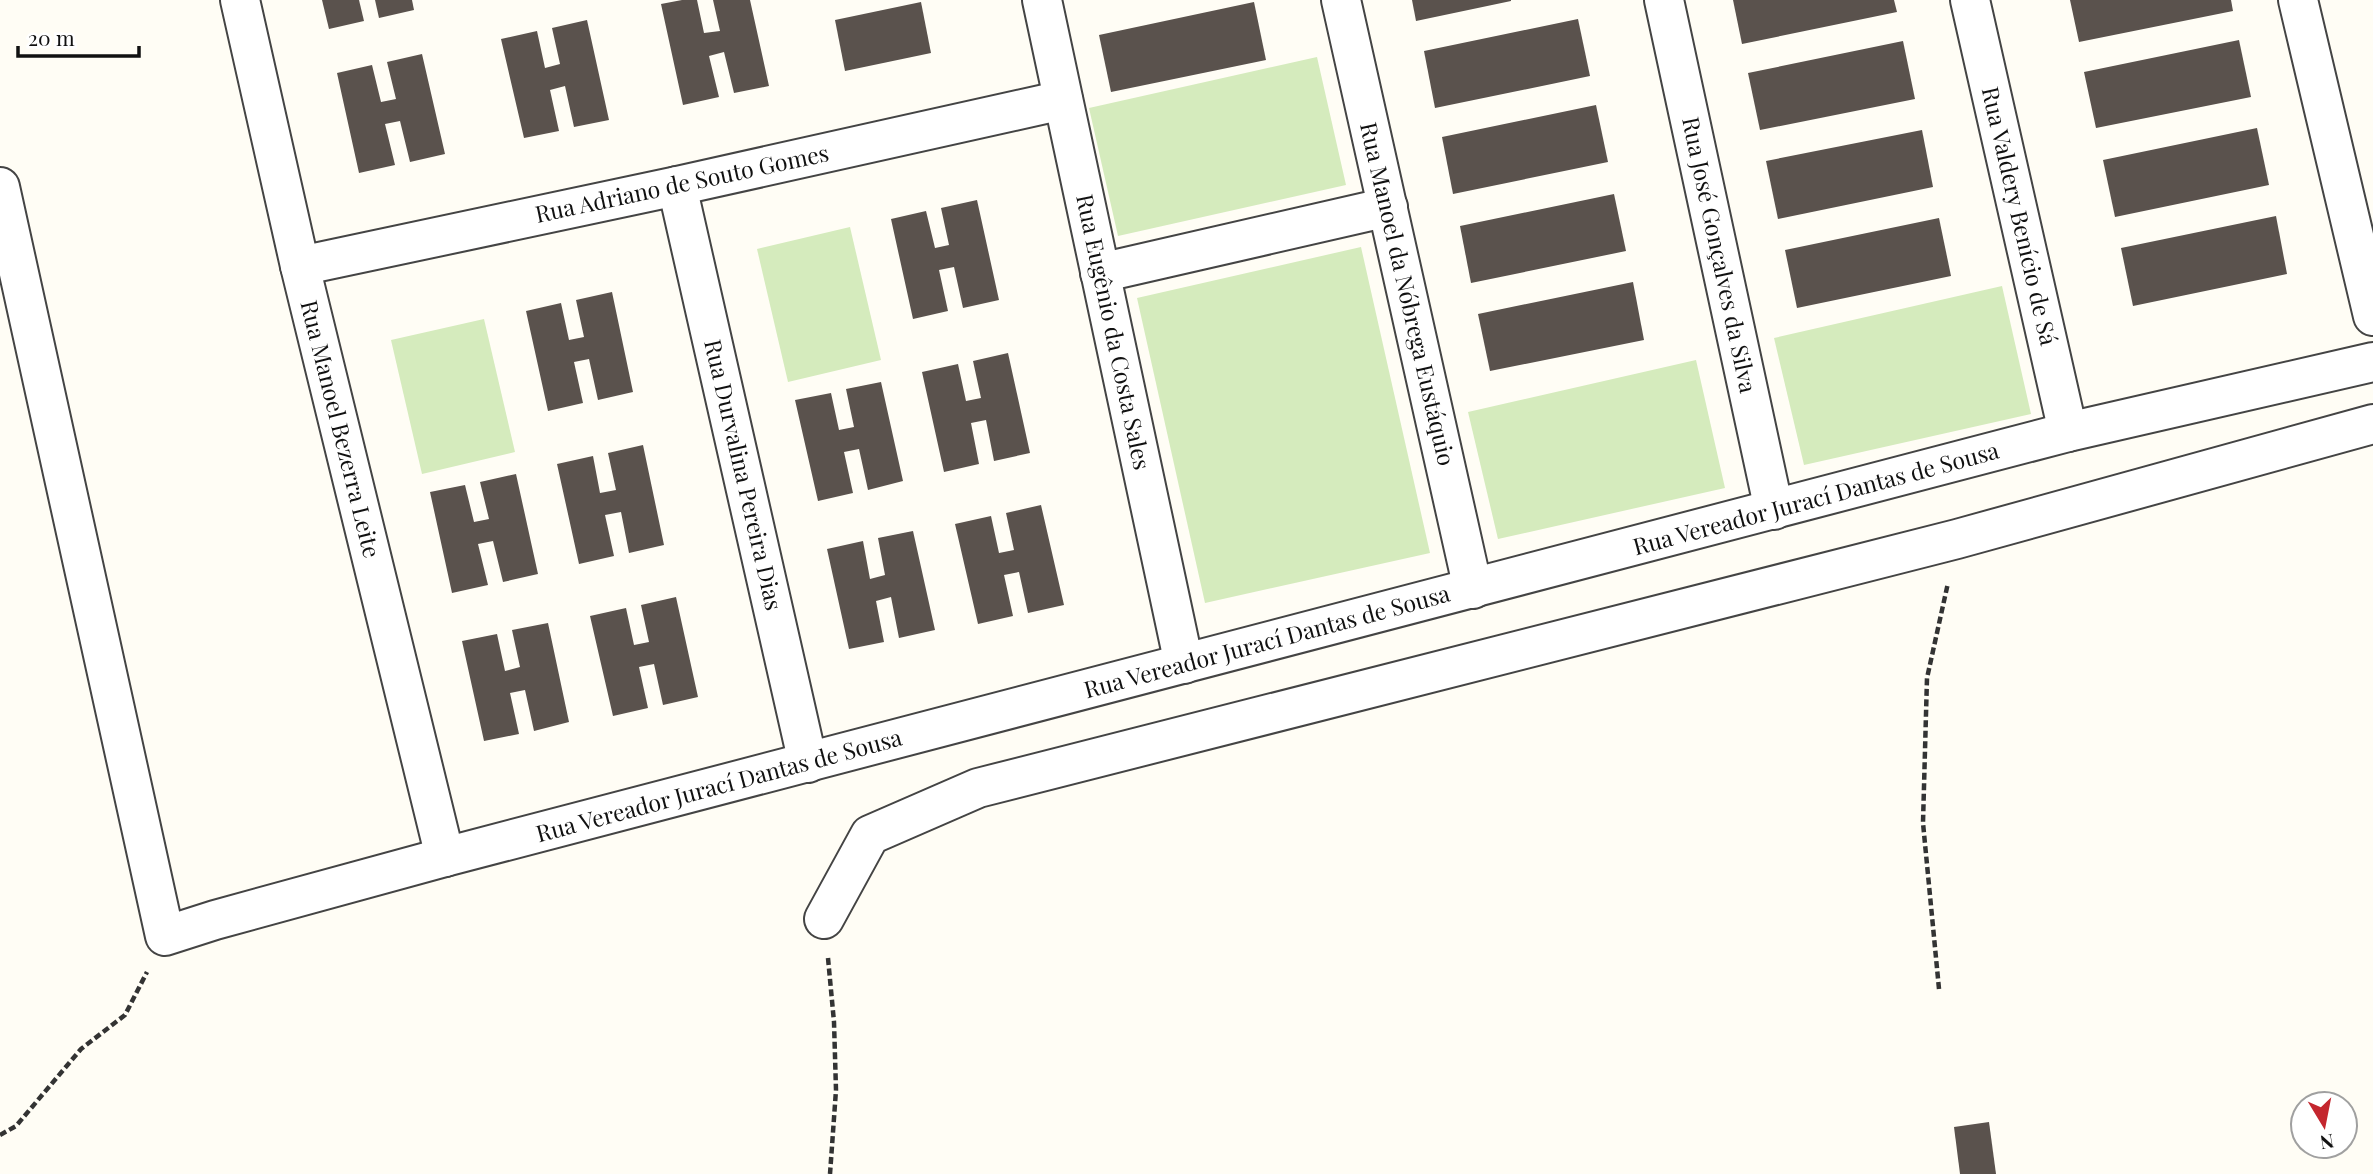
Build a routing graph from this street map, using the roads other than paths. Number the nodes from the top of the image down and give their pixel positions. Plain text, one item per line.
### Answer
1 (240, 0) edge
2 (1042, 0) edge
3 (1342, 0) edge
4 (1664, 0) edge
5 (1970, 0) edge
6 (2298, 0) edge
7 (1063, 100) junction
8 (677, 186) junction
9 (0, 187) edge
10 (1388, 207) junction
11 (300, 266) junction
12 (1100, 273) junction
13 (2373, 316) edge
14 (2373, 362) edge
15 (2373, 425) edge
16 (2068, 432) junction
17 (1774, 510) junction
18 (1473, 589) junction
19 (1184, 664) junction
20 (808, 763) junction
21 (445, 857) junction
22 (824, 919) road end

1 - 11 street, Rua Manoel Bezerra Leite
2 - 7 street, Rua Eugênio da Costa Sales
3 - 10 street, Rua Manoel da Nóbrega Eustáquio
4 - 17 street, Rua José Gonçalves da Silva
5 - 16 street, Rua Valdery Benício de Sá
6 - 13 street
7 - 8 street, Rua Adriano de Souto Gomes
7 - 12 street, Rua Eugênio da Costa Sales
8 - 11 street, Rua Adriano de Souto Gomes
8 - 20 street, Rua Durvalina Pereira Dias
9 - 21 street, Rua Vereador Jurací Dantas de Sousa
10 - 12 street
10 - 18 street, Rua Manoel da Nóbrega Eustáquio
11 - 21 street, Rua Manoel Bezerra Leite
12 - 19 street, Rua Eugênio da Costa Sales
14 - 16 street, Rua Vereador Jurací Dantas de Sousa
15 - 22 street
16 - 17 street, Rua Vereador Jurací Dantas de Sousa
17 - 18 street, Rua Vereador Jurací Dantas de Sousa
18 - 19 street, Rua Vereador Jurací Dantas de Sousa
19 - 20 street, Rua Vereador Jurací Dantas de Sousa
20 - 21 street, Rua Vereador Jurací Dantas de Sousa

